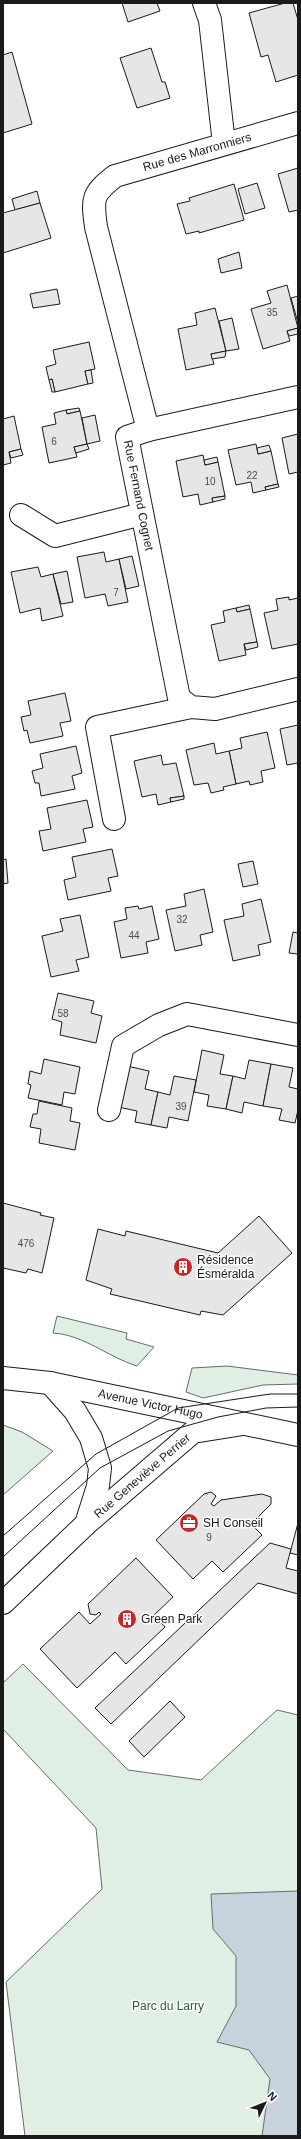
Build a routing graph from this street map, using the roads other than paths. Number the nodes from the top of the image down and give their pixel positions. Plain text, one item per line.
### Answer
1 (204, 3) edge
2 (298, 124) edge
3 (224, 144) junction
4 (100, 188) joint
5 (298, 397) edge
6 (148, 430) junction
7 (21, 514) dead end
8 (142, 514) junction
9 (298, 690) edge
10 (191, 708) junction
11 (114, 819) dead end
12 (298, 1035) edge
13 (109, 1110) dead end
14 (3, 1378) edge
15 (50, 1383) junction
16 (248, 1423) junction
17 (298, 1435) edge
18 (86, 1524) junction
19 (3, 1603) edge

1 - 3 street
2 - 3 street, Rue des Marronniers
3 - 4 street, Rue des Marronniers
4 - 6 street, Rue Fernand Cognet
5 - 6 street
6 - 8 street, Rue Fernand Cognet
7 - 8 street
8 - 10 street, Rue Fernand Cognet
9 - 10 street
10 - 11 street
12 - 13 street
14 - 15 street, Avenue Victor Hugo
15 - 16 street, Avenue Victor Hugo
15 - 18 street, Rue Geneviève Perrier
16 - 17 street, Avenue Victor Hugo
16 - 18 street, Rue Geneviève Perrier
18 - 19 street, Rue Geneviève Perrier

